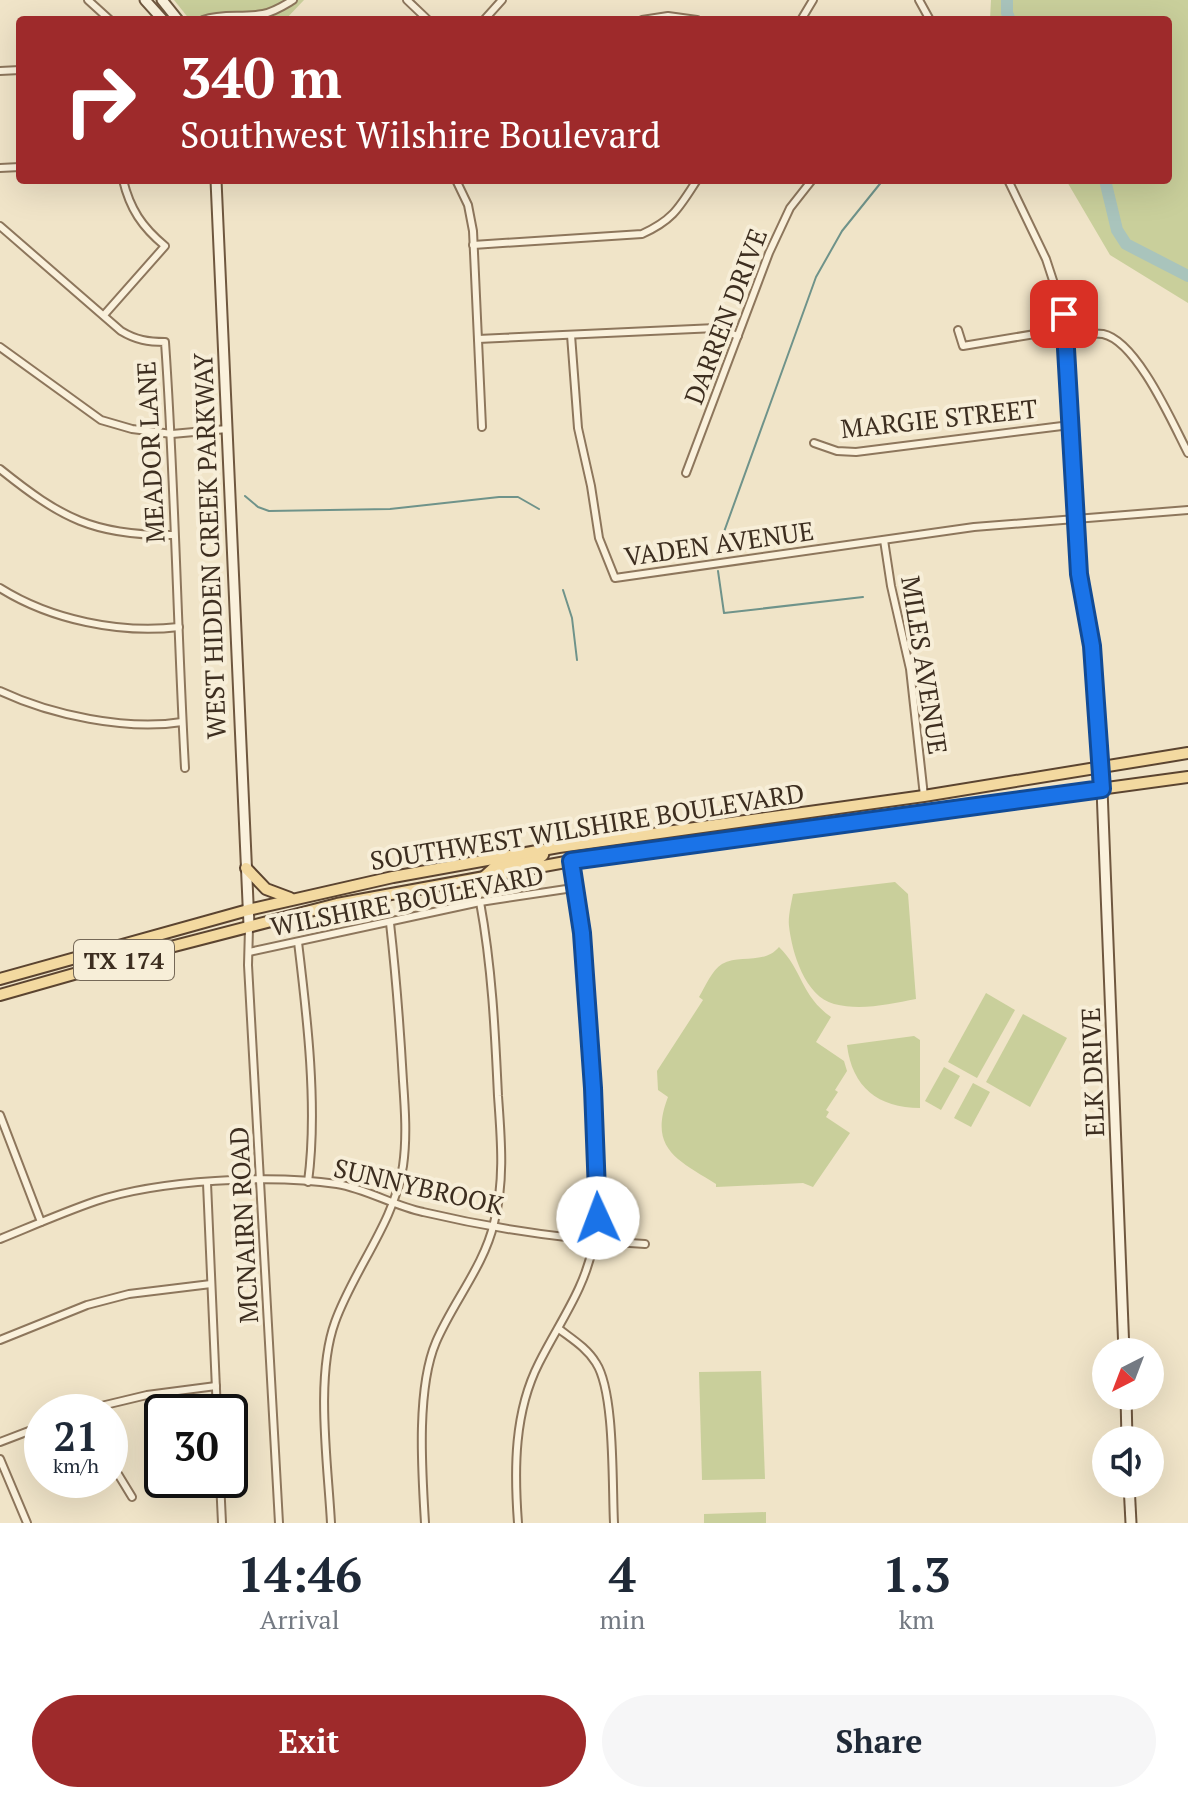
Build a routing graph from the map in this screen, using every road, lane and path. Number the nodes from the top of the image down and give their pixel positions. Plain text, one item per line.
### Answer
1 (88, 0) edge
2 (145, 0) edge
3 (162, 0) edge
4 (293, 0) edge
5 (407, 0) edge
6 (502, 0) edge
7 (106, 16) edge
8 (159, 16) edge
9 (175, 16) edge
10 (215, 16) edge
11 (424, 16) edge
12 (488, 16) edge
13 (124, 184) edge
14 (216, 184) edge
15 (458, 184) edge
16 (694, 184) edge
17 (809, 184) edge
18 (1010, 184) edge
19 (0, 226) edge
20 (473, 245) junction
21 (104, 315) junction
22 (958, 330) dead end
23 (1065, 332) junction
24 (571, 335) junction
25 (738, 336) junction
26 (478, 339) junction
27 (0, 347) edge
28 (1070, 425) junction
29 (482, 427) dead end
30 (227, 429) junction
31 (172, 434) junction
32 (814, 443) dead end
33 (1188, 453) edge
34 (0, 469) edge
35 (686, 473) dead end
36 (1188, 510) edge
37 (1076, 519) junction
38 (173, 535) junction
39 (884, 540) junction
40 (0, 588) edge
41 (179, 627) junction
42 (0, 691) edge
43 (182, 722) junction
44 (1188, 753) edge
45 (1099, 767) junction
46 (185, 768) dead end
47 (1188, 777) edge
48 (1102, 789) junction
49 (924, 796) junction
50 (698, 827) junction
51 (700, 843) junction
52 (544, 850) junction
53 (571, 861) junction
54 (246, 868) junction
55 (484, 877) junction
56 (573, 888) junction
57 (296, 899) junction
58 (480, 902) junction
59 (248, 910) junction
60 (390, 923) junction
61 (249, 925) junction
62 (298, 942) junction
63 (249, 952) junction
64 (0, 979) edge
65 (0, 995) edge
66 (0, 1115) edge
67 (4, 1139) edge
68 (261, 1179) junction
69 (308, 1182) junction
70 (207, 1183) junction
71 (394, 1202) junction
72 (41, 1222) junction
73 (494, 1225) junction
74 (0, 1239) edge
75 (594, 1241) junction
76 (645, 1244) dead end
77 (211, 1284) junction
78 (559, 1329) junction
79 (1123, 1338) edge
80 (0, 1340) edge
81 (216, 1386) junction
82 (216, 1394) edge
83 (128, 1401) edge
84 (24, 1433) edge
85 (0, 1442) edge
86 (0, 1459) edge
87 (128, 1490) edge
88 (132, 1497) dead end
89 (221, 1498) edge
90 (1130, 1498) edge
91 (27, 1523) edge
92 (222, 1523) edge
93 (279, 1523) edge
94 (331, 1523) edge
95 (425, 1523) edge
96 (518, 1523) edge
97 (614, 1523) edge
98 (1131, 1523) edge

1 - 7 street
2 - 8 main road
3 - 9 main road
4 - 10 street
5 - 11 street
6 - 12 street
13 - 21 street
14 - 30 main road, WEST HIDDEN CREEK PARKWAY
15 - 20 street
16 - 20 street
17 - 25 street, DARREN DRIVE
18 - 23 street
19 - 21 street, MEADOR LANE
20 - 26 street
21 - 31 street, MEADOR LANE
22 - 23 street
23 - 28 street
23 - 33 street
24 - 25 street
24 - 26 street
24 - 39 street, VADEN AVENUE
25 - 35 street, DARREN DRIVE
26 - 29 street
27 - 31 street
28 - 32 street, MARGIE STREET
28 - 37 street
30 - 31 street
30 - 54 main road, WEST HIDDEN CREEK PARKWAY
31 - 38 street, MEADOR LANE
34 - 38 street
36 - 37 street, VADEN AVENUE
37 - 39 street, VADEN AVENUE
37 - 45 street
38 - 41 street, MEADOR LANE
39 - 49 street, MILES AVENUE
40 - 41 street
41 - 43 street, MEADOR LANE
42 - 43 street
43 - 46 street, MEADOR LANE
44 - 45 main road, SOUTHWEST WILSHIRE BOULEVARD / TX 174
45 - 48 street
45 - 49 main road, SOUTHWEST WILSHIRE BOULEVARD / TX 174
47 - 48 main road, SOUTHWEST WILSHIRE BOULEVARD / TX 174
48 - 51 main road, SOUTHWEST WILSHIRE BOULEVARD / TX 174
48 - 79 main road, ELK DRIVE
49 - 50 main road, SOUTHWEST WILSHIRE BOULEVARD / TX 174
50 - 51 main road
50 - 52 main road, SOUTHWEST WILSHIRE BOULEVARD / TX 174
51 - 53 main road, SOUTHWEST WILSHIRE BOULEVARD / TX 174
52 - 55 main road
52 - 57 main road, SOUTHWEST WILSHIRE BOULEVARD / TX 174
53 - 55 main road, SOUTHWEST WILSHIRE BOULEVARD / TX 174
53 - 56 street
54 - 57 main road
54 - 59 main road, WEST HIDDEN CREEK PARKWAY
55 - 61 main road, SOUTHWEST WILSHIRE BOULEVARD / TX 174
56 - 58 street, WILSHIRE BOULEVARD
56 - 75 street
57 - 59 main road, SOUTHWEST WILSHIRE BOULEVARD / TX 174
58 - 60 street, WILSHIRE BOULEVARD
58 - 73 street
59 - 61 main road, WEST HIDDEN CREEK PARKWAY
59 - 64 main road, SOUTHWEST WILSHIRE BOULEVARD / TX 174
60 - 62 street, WILSHIRE BOULEVARD
60 - 71 street
61 - 63 street, MCNAIRN ROAD
61 - 65 main road, SOUTHWEST WILSHIRE BOULEVARD / TX 174
62 - 63 street, WILSHIRE BOULEVARD
62 - 69 street
63 - 68 street, MCNAIRN ROAD
66 - 67 street
67 - 72 street
68 - 69 street, SUNNYBROOK
68 - 70 street, SUNNYBROOK
68 - 93 street, MCNAIRN ROAD
69 - 71 street, SUNNYBROOK
70 - 72 street, SUNNYBROOK
70 - 77 street
71 - 73 street, SUNNYBROOK
71 - 94 street
72 - 74 street, SUNNYBROOK
73 - 75 street, SUNNYBROOK
73 - 95 street
75 - 76 street, SUNNYBROOK
75 - 78 street
77 - 80 street
77 - 81 street
78 - 96 street
78 - 97 street
81 - 82 street
81 - 83 street
84 - 85 street
86 - 91 street
87 - 88 street
89 - 92 street
90 - 98 main road

